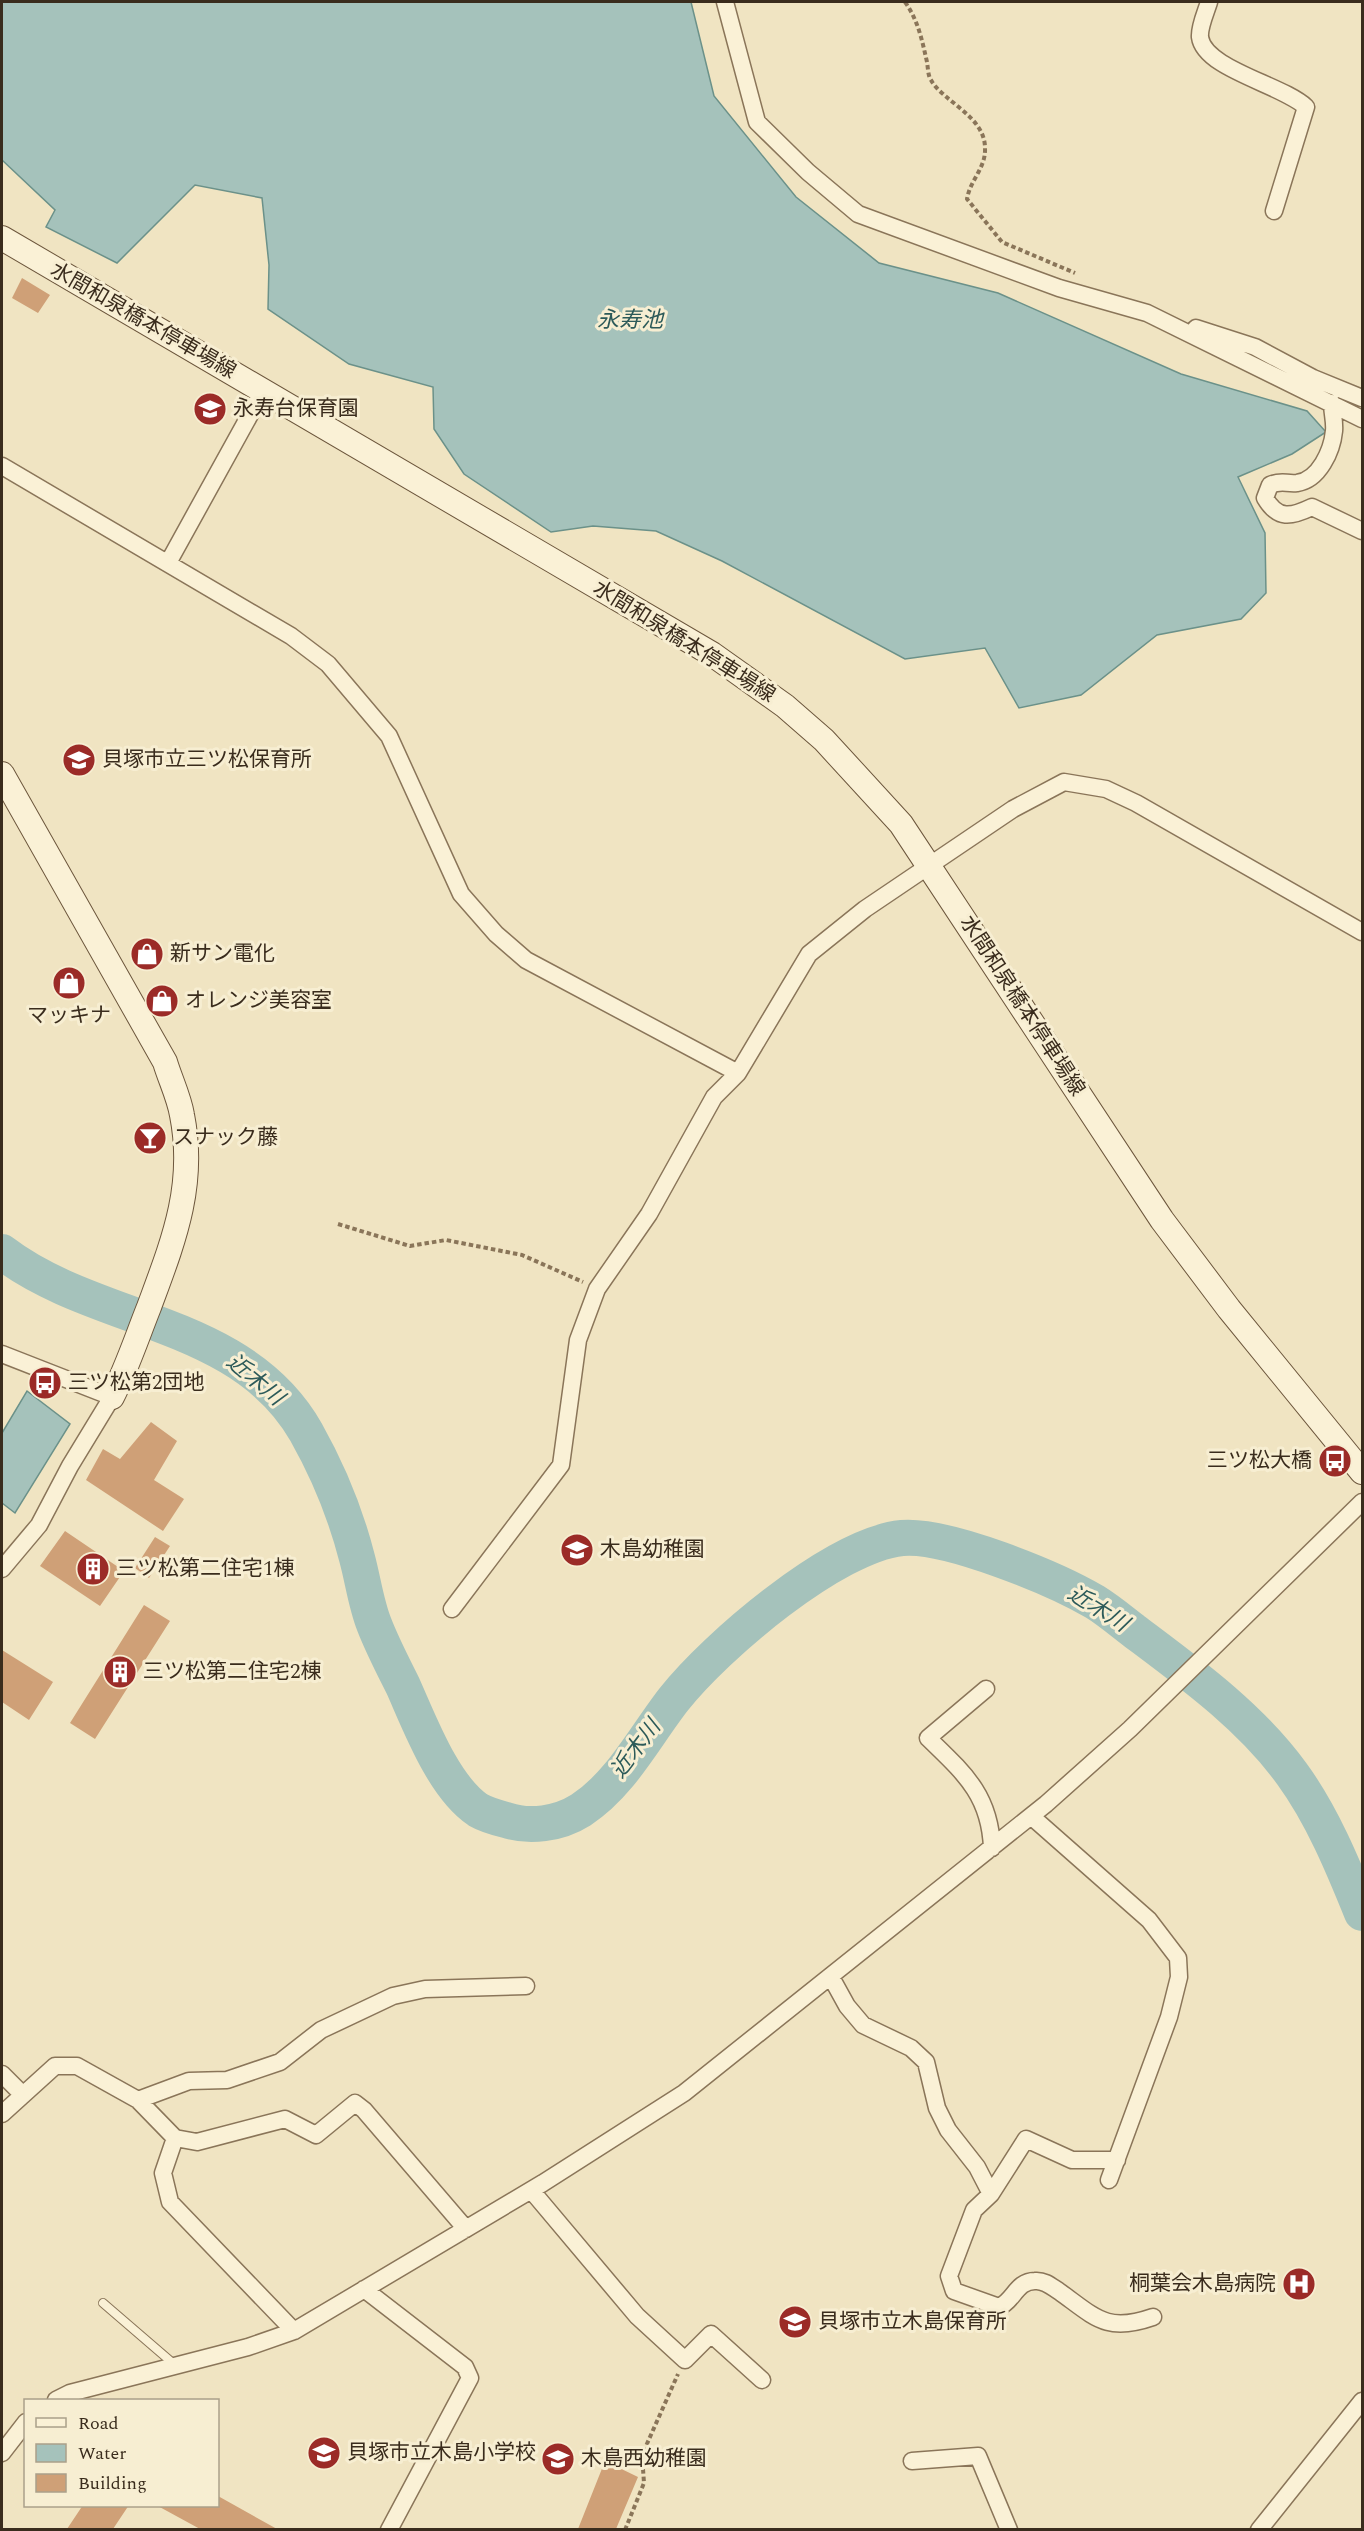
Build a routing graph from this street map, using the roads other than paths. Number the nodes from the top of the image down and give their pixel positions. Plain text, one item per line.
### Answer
1 (725, 2) edge
2 (1209, 2) edge
3 (1274, 211) dead end
4 (3, 243) edge
5 (1147, 313) junction
6 (263, 392) junction
7 (1362, 398) edge
8 (1332, 403) junction
9 (1362, 419) edge
10 (2, 466) edge
11 (1311, 477) junction
12 (1312, 507) junction
13 (1362, 531) edge
14 (168, 563) junction
15 (2, 774) edge
16 (930, 866) junction
17 (1362, 932) edge
18 (738, 1073) junction
19 (2, 1354) edge
20 (112, 1396) junction
21 (1362, 1472) edge
22 (1362, 1502) edge
23 (2, 1569) edge
24 (452, 1609) dead end
25 (986, 1689) dead end
26 (1031, 1816) junction
27 (992, 1848) junction
28 (831, 1977) junction
29 (526, 1986) dead end
30 (2, 2074) edge
31 (22, 2094) junction
32 (138, 2100) junction
33 (2, 2114) edge
34 (175, 2138) junction
35 (1117, 2160) junction
36 (1109, 2180) dead end
37 (531, 2190) junction
38 (991, 2194) junction
39 (466, 2229) junction
40 (364, 2289) junction
41 (103, 2303) dead end
42 (1153, 2317) dead end
43 (294, 2331) junction
44 (176, 2366) junction
45 (762, 2380) dead end
46 (58, 2399) edge
47 (1362, 2401) edge
48 (24, 2425) edge
49 (2, 2453) edge
50 (912, 2461) dead end
51 (389, 2529) edge
52 (1009, 2529) edge
53 (1259, 2529) edge

1 - 5 street
2 - 3 street
4 - 6 main road, 水間和泉橋本停車場線
5 - 7 street
5 - 8 street
6 - 14 street
6 - 16 main road, 水間和泉橋本停車場線
8 - 9 street
8 - 11 street
10 - 14 street
11 - 12 street
11 - 12 street
12 - 13 street
14 - 18 street
15 - 20 main road
16 - 17 street
16 - 18 street
16 - 21 main road, 水間和泉橋本停車場線
18 - 24 street
19 - 20 street
20 - 23 street
22 - 26 street
25 - 27 street
26 - 27 street
26 - 35 street
27 - 28 street
28 - 37 street
28 - 38 street
29 - 32 street
30 - 31 street
31 - 32 street
31 - 33 street
32 - 34 street
34 - 39 street
34 - 43 street
35 - 36 street
35 - 38 street
37 - 39 street
37 - 45 street
38 - 42 street
39 - 40 street
40 - 43 street
40 - 51 street
41 - 44 lane
43 - 44 street
44 - 46 street
47 - 53 street
48 - 49 street
50 - 52 street

